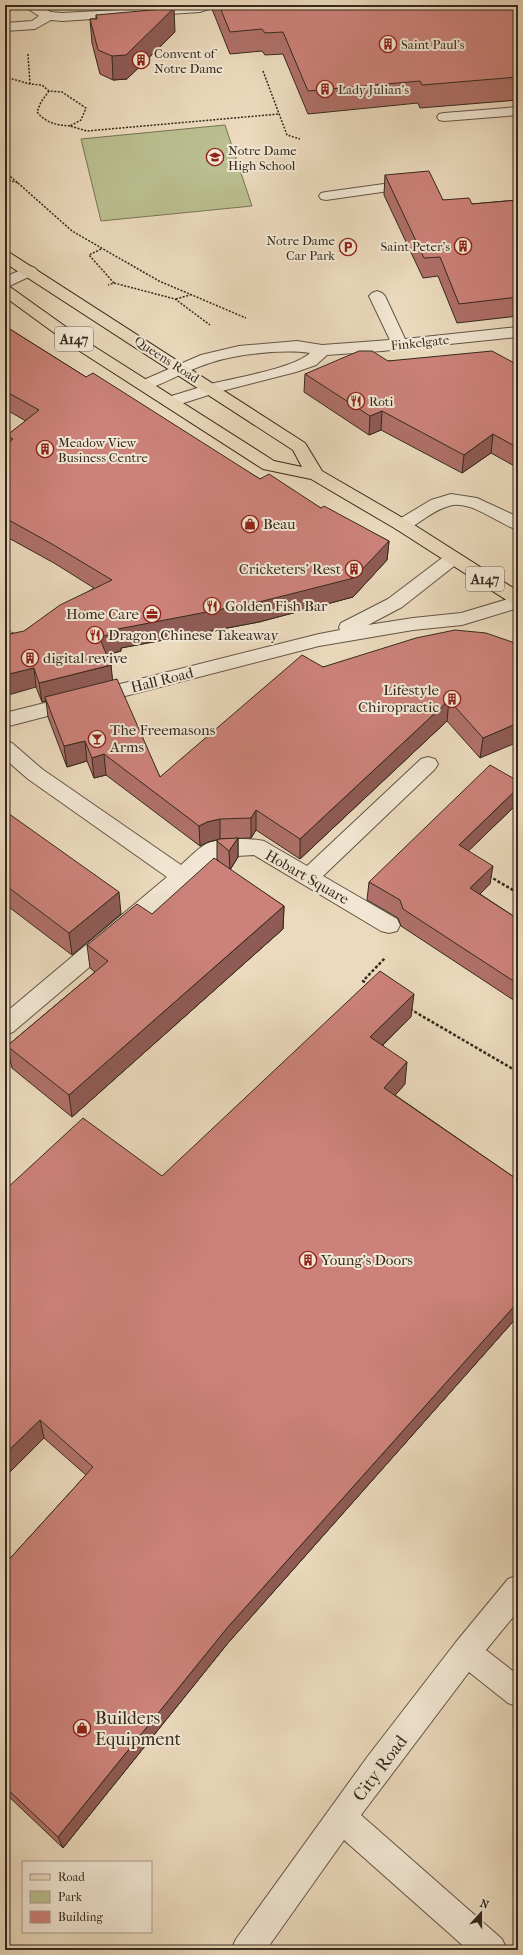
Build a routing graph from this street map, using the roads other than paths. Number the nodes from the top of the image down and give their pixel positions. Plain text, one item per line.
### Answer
1 (28, 5) edge
2 (203, 6) edge
3 (48, 16) junction
4 (5, 27) edge
5 (518, 112) edge
6 (444, 118) dead end
7 (391, 187) edge
8 (326, 196) dead end
9 (5, 256) edge
10 (30, 272) junction
11 (5, 283) edge
12 (5, 290) edge
13 (376, 296) dead end
14 (518, 332) edge
15 (400, 344) junction
16 (322, 350) junction
17 (181, 368) junction
18 (145, 386) junction
19 (212, 389) junction
20 (171, 402) junction
21 (316, 475) junction
22 (518, 524) edge
23 (402, 526) junction
24 (452, 559) junction
25 (518, 599) edge
26 (518, 602) edge
27 (319, 640) junction
28 (5, 720) edge
29 (5, 748) edge
30 (428, 764) dead end
31 (182, 876) junction
32 (309, 877) junction
33 (389, 925) dead end
34 (5, 1026) edge
35 (518, 1589) edge
36 (466, 1652) junction
37 (518, 1693) edge
38 (342, 1818) junction
39 (247, 1950) edge
40 (491, 1950) edge

1 - 3 street
2 - 3 street
3 - 4 street
5 - 6 street
7 - 8 street
9 - 10 main road, Queens Road / A147
10 - 11 street
10 - 17 main road, Queens Road / A147
12 - 18 main road, Queens Road / A147
13 - 15 street
14 - 15 street, Finkelgate
15 - 16 street, Finkelgate
16 - 17 street, Finkelgate
16 - 19 street
17 - 18 street, Finkelgate
17 - 19 main road, Queens Road / A147
18 - 20 main road, Queens Road / A147
19 - 20 street
19 - 21 main road, Queens Road / A147
20 - 21 main road, Queens Road / A147
21 - 23 main road, Queens Road / A147
22 - 23 street
23 - 24 main road, Queens Road / A147
24 - 25 main road, Queens Road / A147
24 - 27 street, Hall Road
26 - 27 street, Hall Road
27 - 28 street, Hall Road
29 - 31 street
30 - 32 street
31 - 32 street, Hobart Square
31 - 34 street, Hobart Square
32 - 33 street, Hobart Square
35 - 36 street, City Road
36 - 37 street
36 - 38 street, City Road
38 - 39 street, City Road
38 - 40 street

